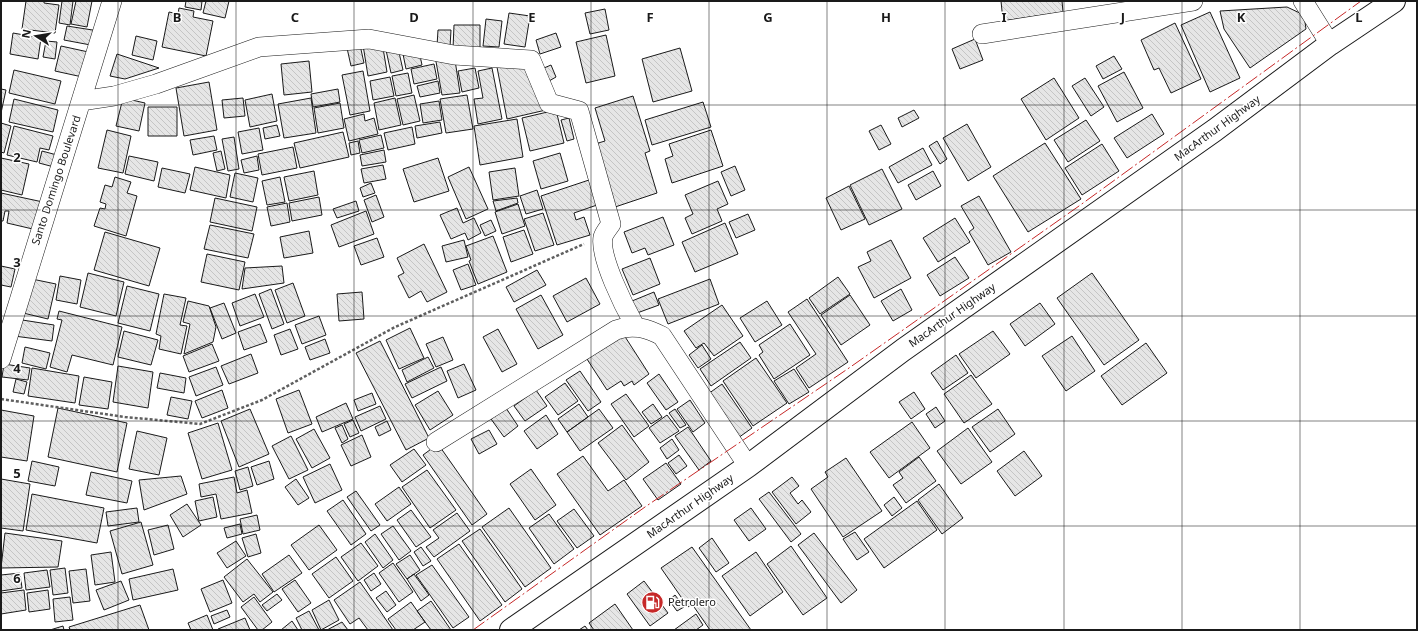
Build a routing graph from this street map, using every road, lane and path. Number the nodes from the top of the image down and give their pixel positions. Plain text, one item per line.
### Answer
1 (112, 1) edge
2 (1193, 1) edge
3 (1302, 1) edge
4 (1394, 1) edge
5 (982, 34) dead end
6 (1330, 44) junction
7 (81, 101) junction
8 (603, 236) junction
9 (635, 326) junction
10 (2, 352) edge
11 (1, 399) edge
12 (436, 442) dead end
13 (748, 466) junction
14 (511, 630) edge

1 - 7 street, Santo Domingo Boulevard
2 - 5 street
3 - 6 street
4 - 6 highway, MacArthur Highway
6 - 13 highway, MacArthur Highway
7 - 8 street
7 - 10 street, Santo Domingo Boulevard
8 - 9 street
8 - 11 path
9 - 12 street
9 - 13 street
13 - 14 highway, MacArthur Highway

